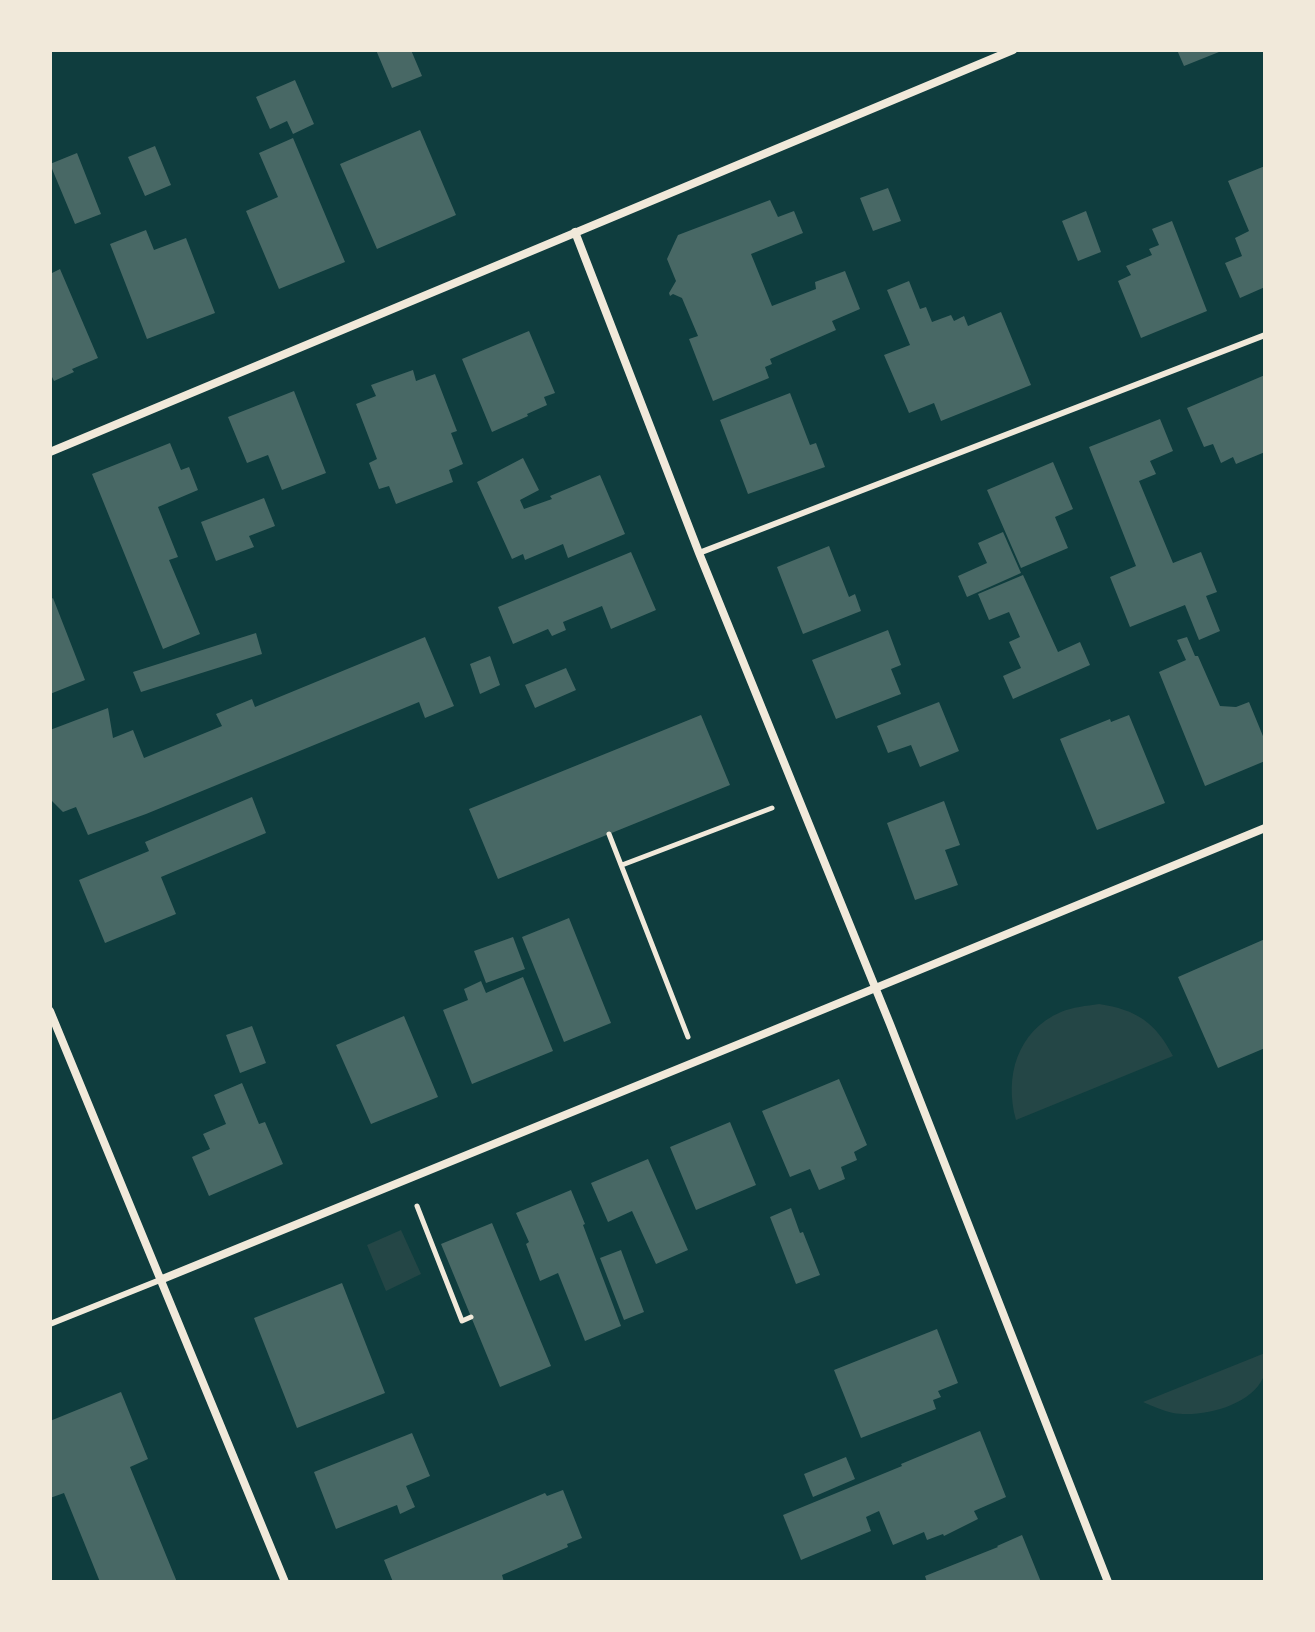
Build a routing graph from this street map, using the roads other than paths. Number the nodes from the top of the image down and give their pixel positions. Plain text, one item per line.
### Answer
1 (1013, 50) edge
2 (575, 232) junction
3 (1265, 335) edge
4 (50, 452) edge
5 (699, 553) junction
6 (1265, 828) edge
7 (877, 989) junction
8 (50, 1011) edge
9 (160, 1280) junction
10 (50, 1324) edge
11 (285, 1582) edge
12 (1108, 1582) edge

1 - 2 street
2 - 4 street
2 - 5 street
3 - 5 lane
5 - 7 street
6 - 7 street
7 - 9 street
7 - 12 street
8 - 9 street
9 - 10 lane
9 - 11 street

